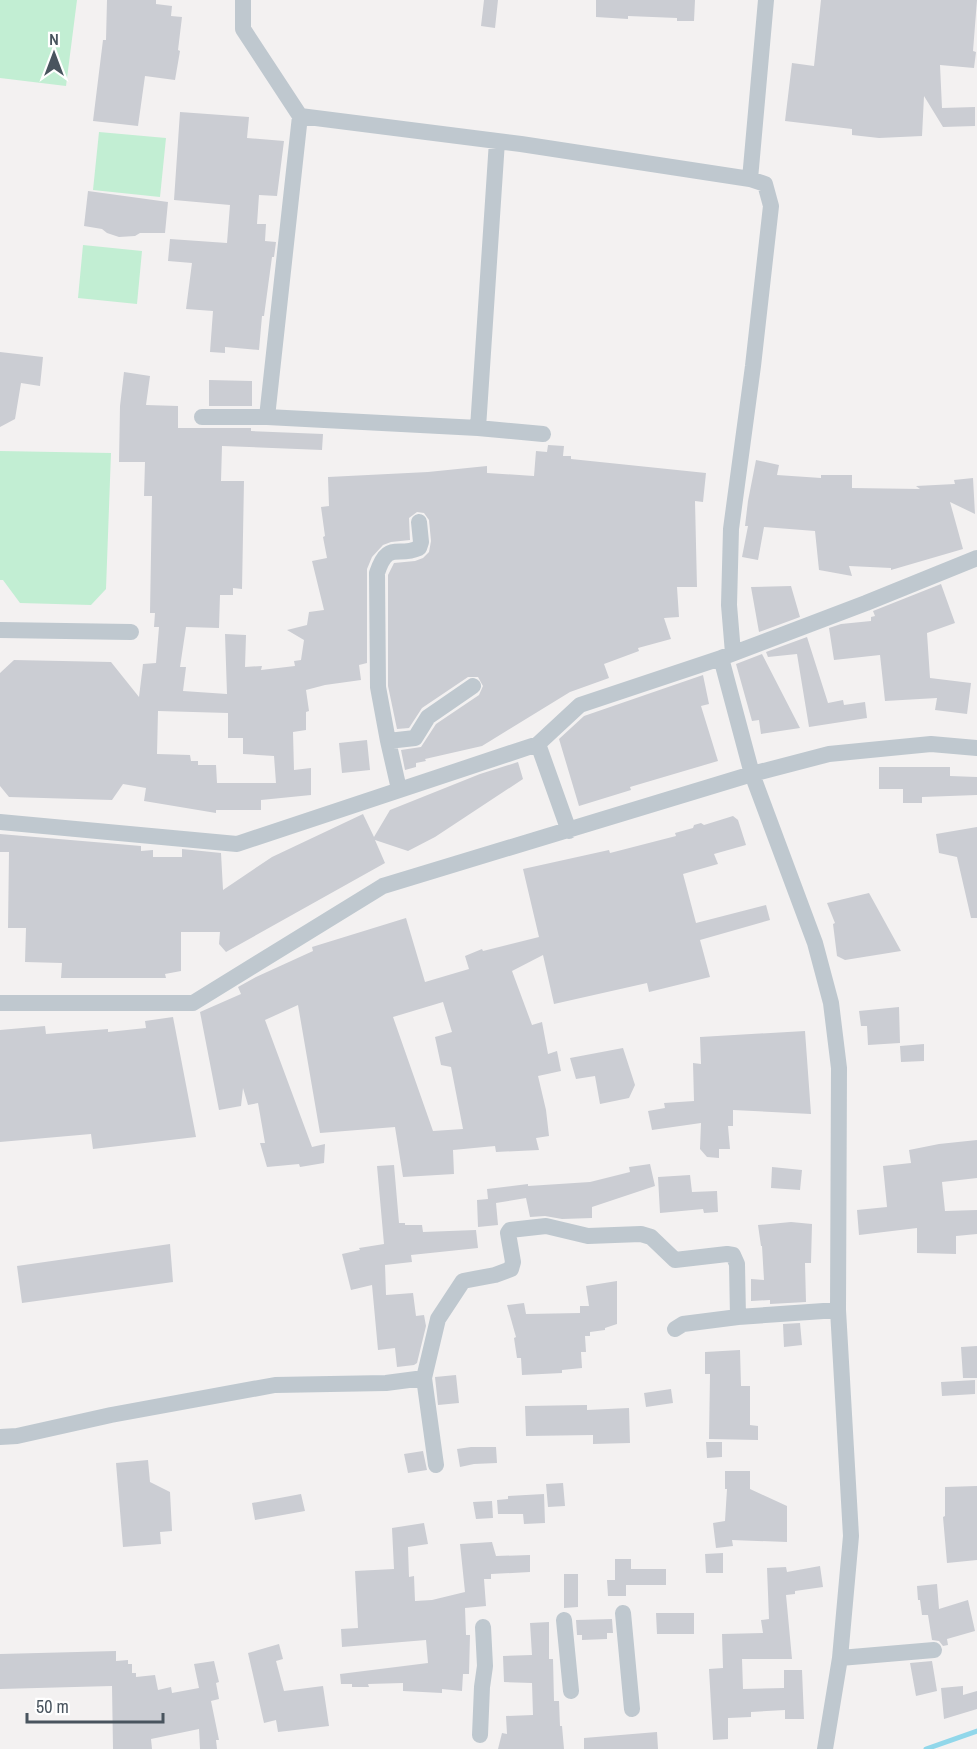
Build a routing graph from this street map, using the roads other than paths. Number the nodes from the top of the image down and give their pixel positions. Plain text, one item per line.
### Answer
1 (243, 0) edge
2 (766, 0) edge
3 (300, 116) junction
4 (497, 141) junction
5 (750, 178) junction
6 (202, 417) dead end
7 (267, 417) junction
8 (478, 428) junction
9 (543, 434) dead end
10 (419, 522) dead end
11 (977, 558) edge
12 (0, 630) edge
13 (131, 632) dead end
14 (727, 656) junction
15 (473, 686) dead end
16 (388, 741) junction
17 (538, 744) junction
18 (977, 748) edge
19 (752, 774) junction
20 (399, 789) junction
21 (0, 822) edge
22 (569, 831) junction
23 (0, 1003) edge
24 (838, 1310) junction
25 (738, 1317) junction
26 (675, 1329) dead end
27 (424, 1378) junction
28 (0, 1437) edge
29 (436, 1465) dead end
30 (623, 1612) dead end
31 (564, 1620) dead end
32 (483, 1627) dead end
33 (934, 1650) dead end
34 (840, 1658) junction
35 (571, 1692) dead end
36 (632, 1709) dead end
37 (480, 1735) dead end
38 (825, 1749) edge

1 - 3 street
2 - 5 street
3 - 4 street
3 - 7 street
4 - 5 street
4 - 8 street
5 - 14 street
6 - 7 street
7 - 8 street
8 - 9 street
10 - 16 street
11 - 14 street
12 - 13 street
14 - 17 street
14 - 19 street
15 - 16 street
16 - 20 street
17 - 20 street
17 - 22 street
18 - 19 street
19 - 22 street
19 - 24 street
20 - 21 street
22 - 23 street
24 - 25 street
24 - 34 street
25 - 26 street
25 - 27 street
27 - 28 street
27 - 29 street
30 - 36 street
31 - 35 street
32 - 37 street
33 - 34 street
34 - 38 street

